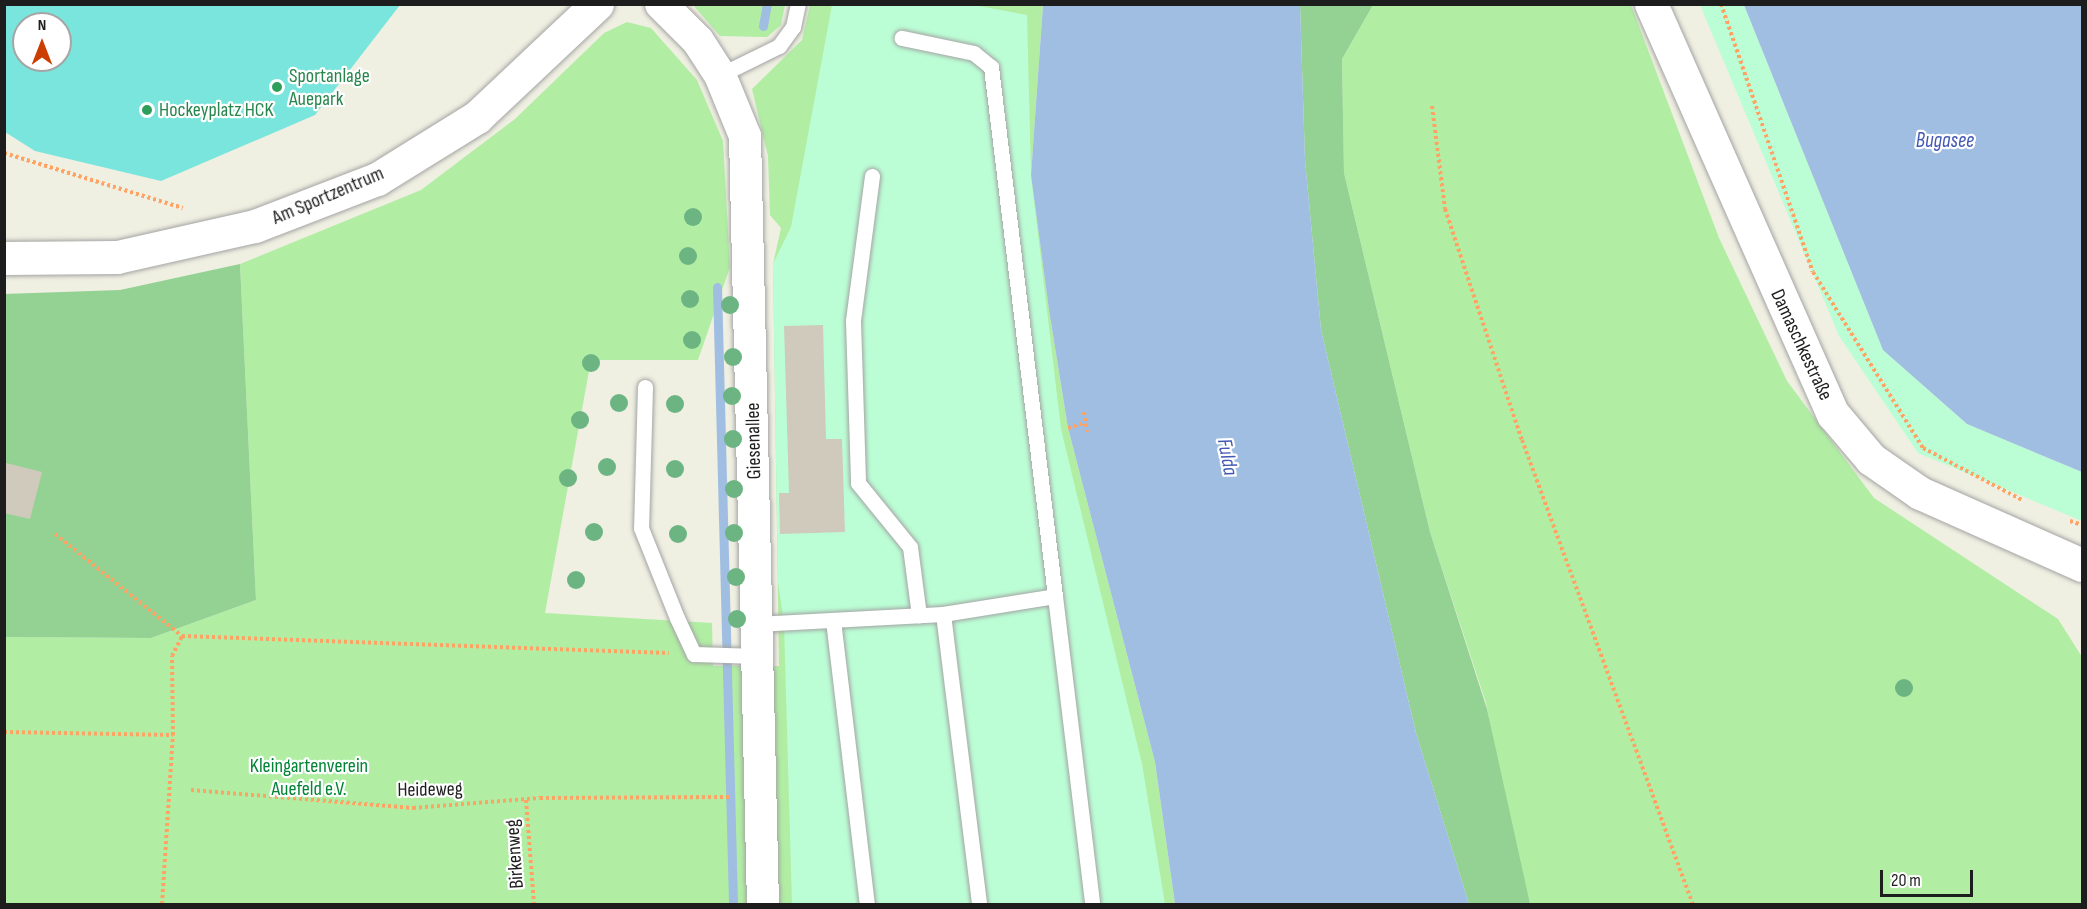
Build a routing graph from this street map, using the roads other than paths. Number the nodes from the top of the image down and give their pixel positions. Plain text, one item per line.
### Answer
1 (597, 4) edge
2 (661, 4) edge
3 (798, 4) edge
4 (1651, 4) edge
5 (902, 38) dead end
6 (720, 75) junction
7 (872, 176) dead end
8 (4, 258) edge
9 (645, 387) dead end
10 (2082, 565) edge
11 (1055, 596) junction
12 (943, 614) junction
13 (919, 615) junction
14 (833, 620) junction
15 (756, 624) junction
16 (748, 656) junction
17 (763, 904) edge
18 (867, 904) edge
19 (979, 904) edge
20 (1092, 904) edge

1 - 8 street, Am Sportzentrum
2 - 6 street, Giesenallee
3 - 6 lane
4 - 10 street, Damaschkestraße
5 - 11 lane
6 - 15 street, Giesenallee
7 - 13 lane
9 - 16 lane
11 - 12 lane
11 - 20 lane
12 - 13 lane
12 - 19 lane
13 - 14 lane
14 - 15 lane
14 - 18 lane
15 - 16 street, Giesenallee
16 - 17 street, Giesenallee

